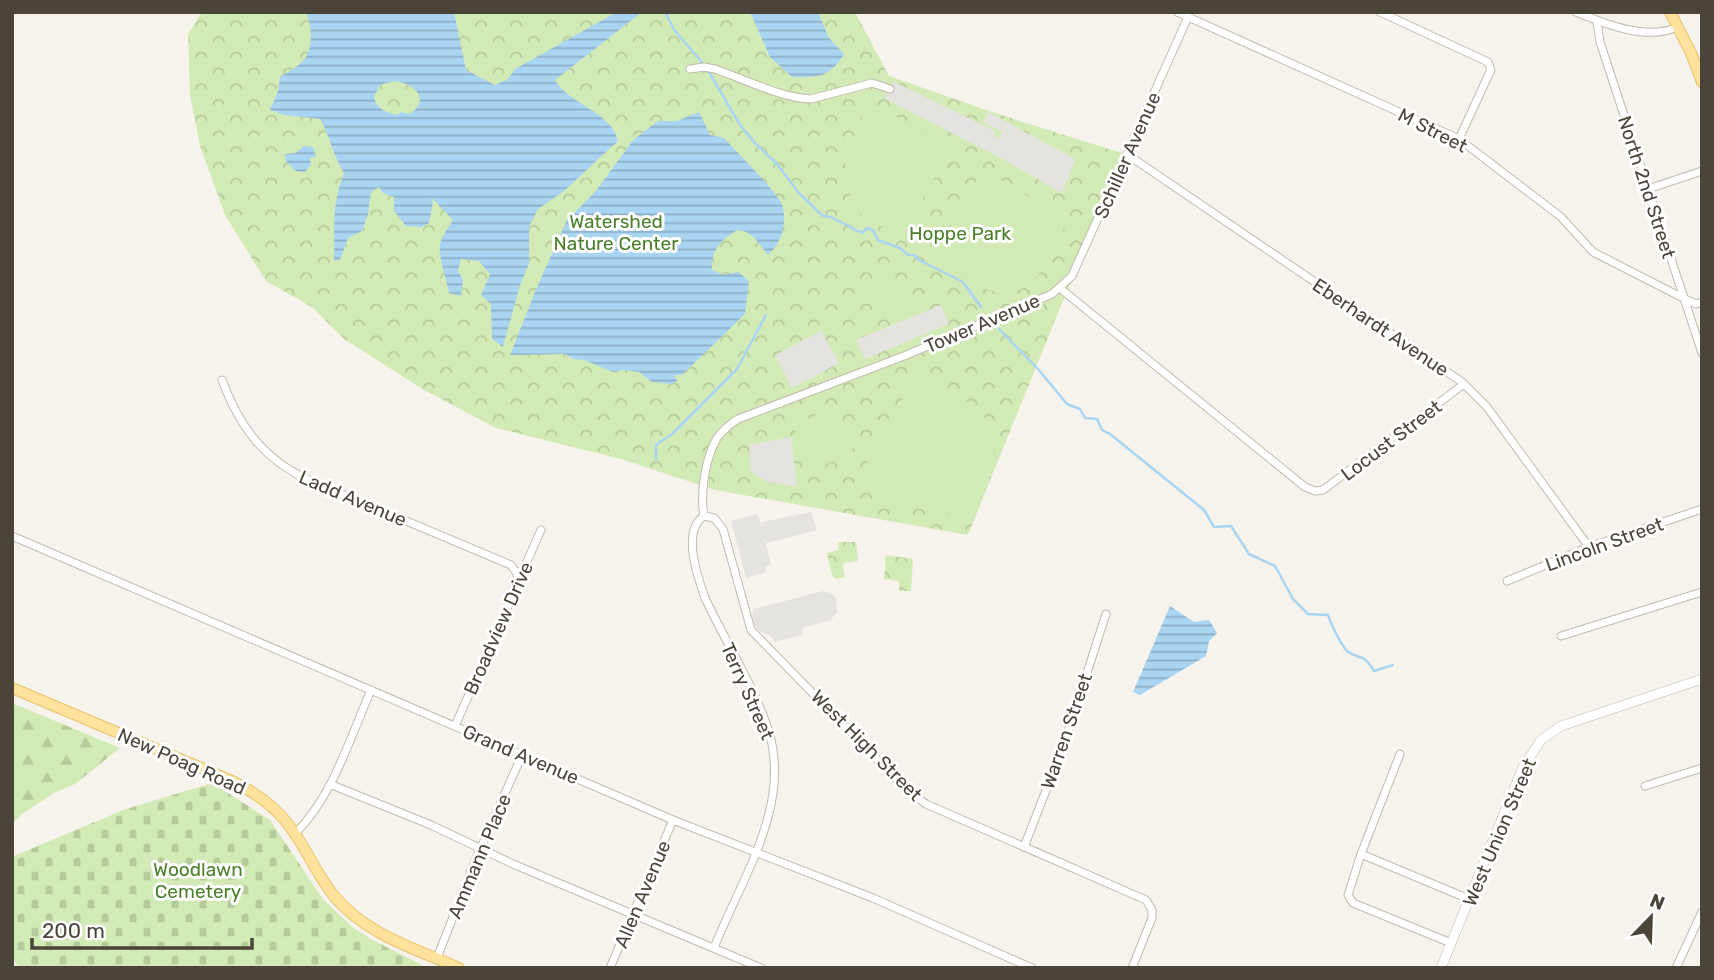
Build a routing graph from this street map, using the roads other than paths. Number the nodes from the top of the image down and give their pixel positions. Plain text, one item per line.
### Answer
1 (1178, 12) edge
2 (1380, 12) edge
3 (1576, 12) edge
4 (1671, 12) edge
5 (1188, 17) junction
6 (1597, 21) junction
7 (1679, 26) junction
8 (690, 69) dead end
9 (1702, 82) edge
10 (890, 89) dead end
11 (1459, 139) junction
12 (1128, 155) junction
13 (1702, 171) edge
14 (1648, 188) junction
15 (1060, 289) junction
16 (1683, 298) junction
17 (1702, 302) edge
18 (1702, 353) edge
19 (222, 380) dead end
20 (1464, 384) junction
21 (1315, 491) joint
22 (1702, 509) edge
23 (704, 516) junction
24 (541, 530) dead end
25 (12, 536) edge
26 (1589, 547) junction
27 (518, 575) junction
28 (1507, 581) dead end
29 (1702, 592) edge
30 (1106, 614) dead end
31 (1561, 636) dead end
32 (1702, 679) edge
33 (12, 688) edge
34 (371, 690) junction
35 (455, 726) junction
36 (1400, 754) dead end
37 (522, 755) junction
38 (1702, 768) edge
39 (331, 785) junction
40 (1645, 786) dead end
41 (673, 820) junction
42 (295, 834) junction
43 (1024, 847) junction
44 (481, 849) junction
45 (755, 852) junction
46 (1361, 854) junction
47 (1469, 899) junction
48 (1702, 912) edge
49 (632, 915) junction
50 (1451, 943) junction
51 (714, 948) junction
52 (437, 958) junction
53 (459, 968) edge
54 (610, 968) edge
55 (761, 968) edge
56 (1032, 968) edge
57 (1132, 968) edge
58 (1441, 968) edge
59 (1676, 968) edge

1 - 5 street, M Street
2 - 11 street
3 - 6 street
4 - 7 main road
5 - 11 street, M Street
5 - 12 street, Schiller Avenue
6 - 7 street
6 - 14 street, North 2nd Street
7 - 9 main road
8 - 10 street
11 - 16 street, M Street
12 - 15 street, Schiller Avenue
12 - 20 street, Eberhardt Avenue
13 - 14 street
14 - 16 street, North 2nd Street
15 - 21 street, Tower Avenue
15 - 23 street, Tower Avenue
16 - 17 street, M Street
16 - 18 street, North 2nd Street
19 - 27 street, Ladd Avenue
20 - 21 street, Locust Street
20 - 26 street, Eberhardt Avenue
22 - 26 street, Lincoln Street
23 - 43 street, West High Street
23 - 45 street, Terry Street
24 - 27 street, Broadview Drive
25 - 34 street, Grand Avenue
26 - 28 street, Lincoln Street
27 - 35 street, Broadview Drive
29 - 31 street
30 - 43 street, Warren Street
32 - 47 street, West Union Street
33 - 42 main road, New Poag Road
34 - 35 street, Grand Avenue
34 - 39 street
35 - 37 street, Grand Avenue
36 - 46 street
37 - 41 street, Grand Avenue
37 - 44 street, Ammann Place
38 - 40 street
39 - 42 street
39 - 44 street
41 - 45 street, Grand Avenue
41 - 49 street, Allen Avenue
42 - 52 main road, New Poag Road
43 - 57 street, West High Street
44 - 49 street
44 - 52 street, Ammann Place
45 - 51 street, Terry Street
45 - 56 street, Grand Avenue
46 - 47 street
46 - 50 street
47 - 50 street, West Union Street
48 - 59 street
49 - 51 street
49 - 54 street, Allen Avenue
50 - 58 street, West Union Street
51 - 55 street
52 - 53 main road, New Poag Road

